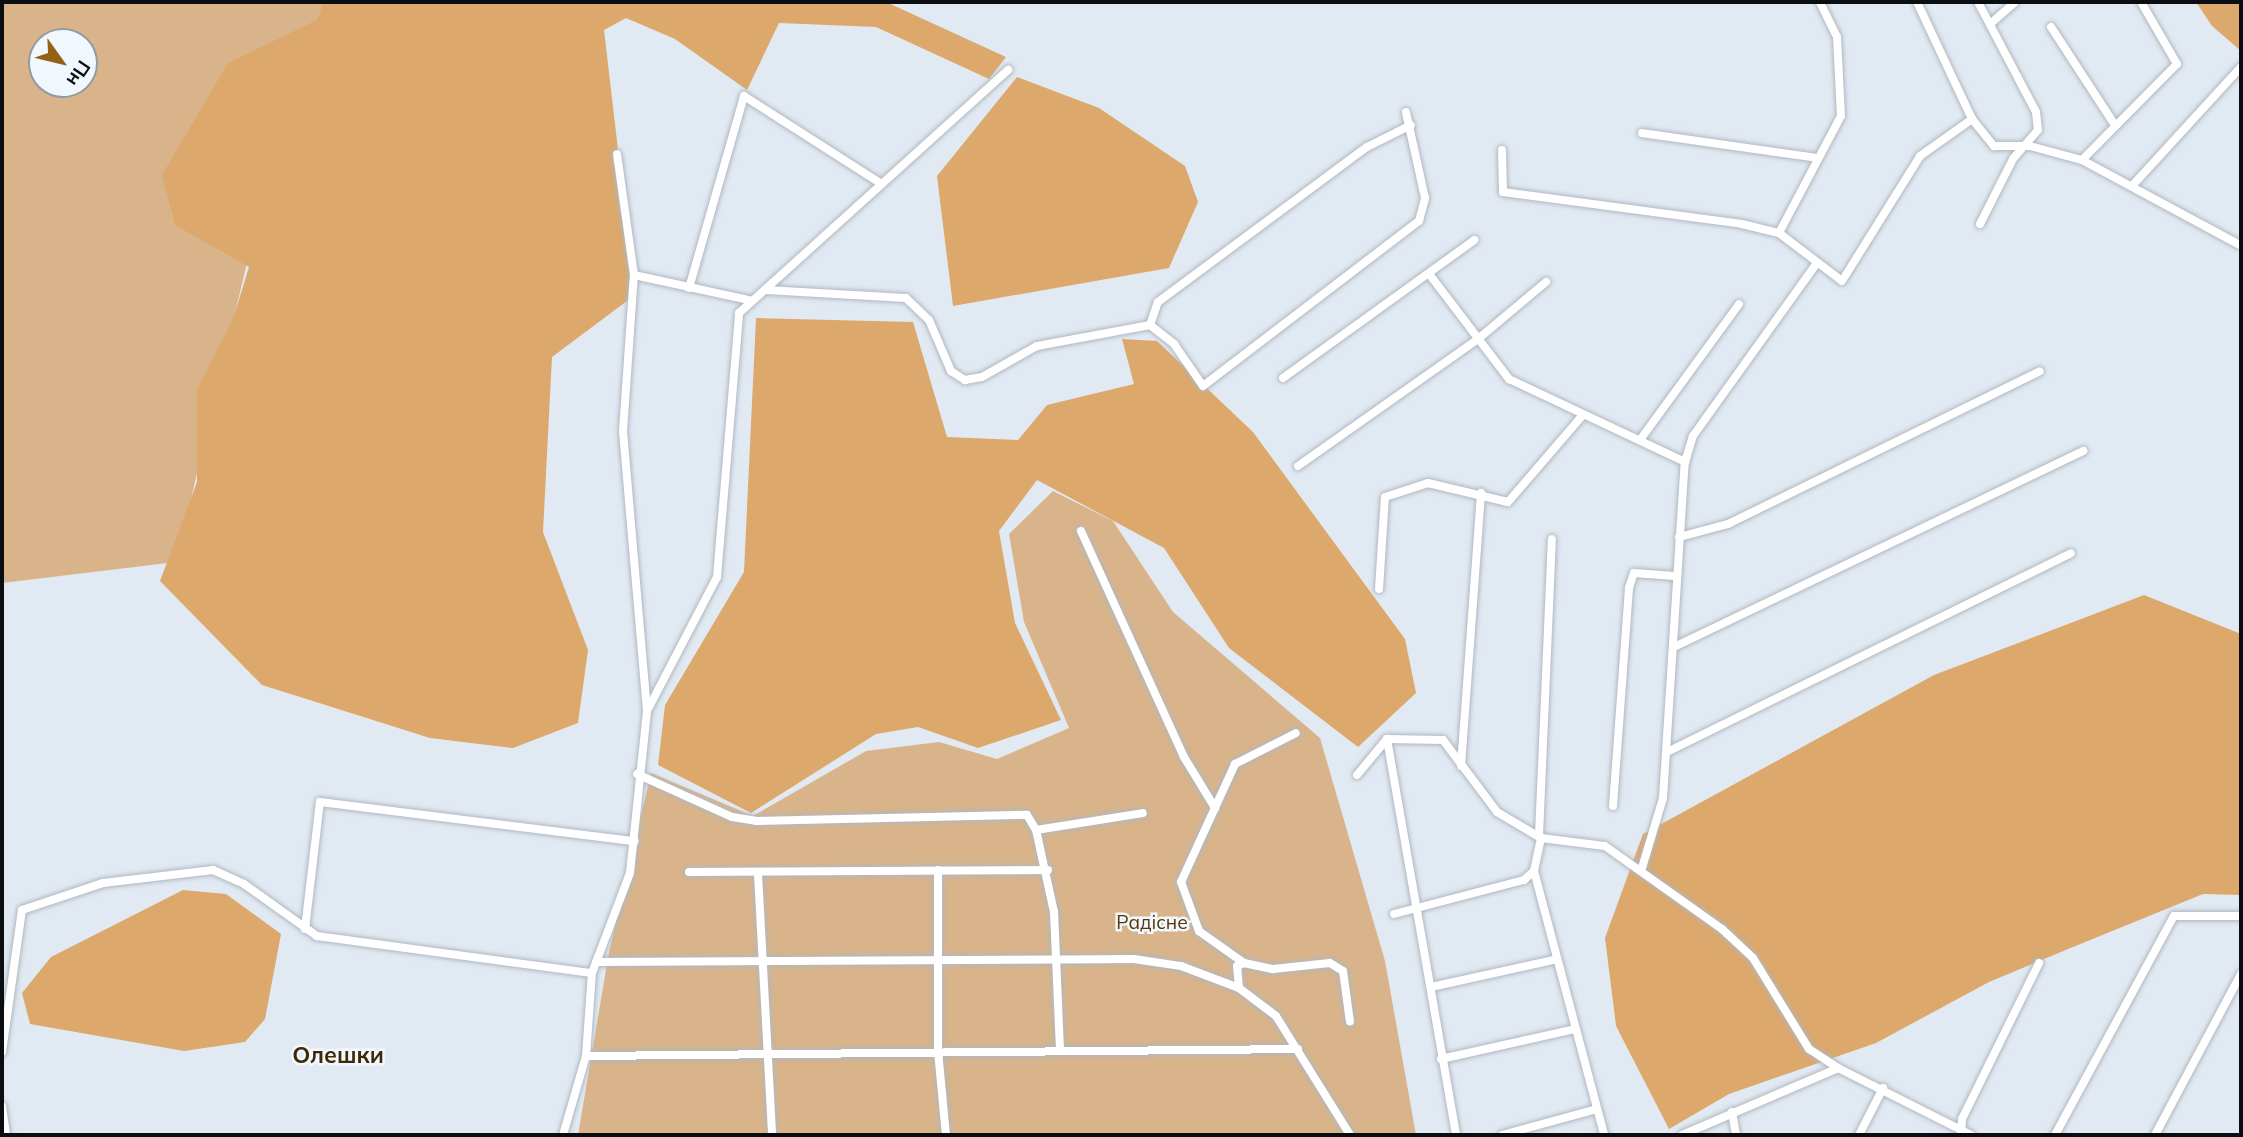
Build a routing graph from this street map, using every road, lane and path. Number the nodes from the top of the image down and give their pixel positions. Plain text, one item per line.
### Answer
1 (1820, 2) edge
2 (1917, 2) edge
3 (1978, 2) edge
4 (2015, 2) edge
5 (2141, 2) edge
6 (1990, 24) junction
7 (2051, 27) dead end
8 (2241, 66) edge
9 (1008, 70) dead end
10 (1406, 112) dead end
11 (1972, 119) junction
12 (1411, 125) junction
13 (2115, 125) junction
14 (1642, 134) dead end
15 (2030, 146) junction
16 (1502, 149) dead end
17 (617, 154) dead end
18 (1818, 158) junction
19 (2082, 160) junction
20 (880, 183) junction
21 (2132, 186) junction
22 (1980, 224) dead end
23 (1779, 233) junction
24 (1474, 240) dead end
25 (2240, 245) edge
26 (1816, 263) junction
27 (635, 275) junction
28 (1430, 275) junction
29 (1546, 282) dead end
30 (689, 288) junction
31 (766, 290) junction
32 (749, 300) junction
33 (1739, 304) dead end
34 (1150, 325) junction
35 (1478, 339) junction
36 (2040, 371) dead end
37 (1283, 378) dead end
38 (1582, 416) junction
39 (1640, 440) junction
40 (2084, 452) dead end
41 (1685, 462) junction
42 (1298, 466) dead end
43 (1481, 493) junction
44 (1081, 531) dead end
45 (1679, 537) junction
46 (1552, 539) dead end
47 (2071, 553) dead end
48 (1675, 576) junction
49 (1379, 589) dead end
50 (1674, 647) junction
51 (647, 711) junction
52 (1296, 733) dead end
53 (1387, 739) junction
54 (1667, 752) junction
55 (1461, 766) junction
56 (637, 774) junction
57 (1357, 775) dead end
58 (1612, 806) dead end
59 (1214, 807) junction
60 (1143, 813) dead end
61 (1037, 830) junction
62 (1540, 836) junction
63 (635, 841) junction
64 (1642, 868) junction
65 (938, 870) junction
66 (1048, 870) junction
67 (1534, 871) junction
68 (689, 872) dead end
69 (758, 874) junction
70 (1416, 908) junction
71 (1394, 914) dead end
72 (2241, 916) edge
73 (305, 929) junction
74 (1057, 960) junction
75 (1554, 960) junction
76 (596, 962) junction
77 (763, 962) junction
78 (938, 962) junction
79 (2039, 963) dead end
80 (1244, 964) junction
81 (592, 973) junction
82 (2241, 974) edge
83 (1239, 988) junction
84 (1431, 988) junction
85 (1350, 1022) dead end
86 (2, 1027) edge
87 (1575, 1029) junction
88 (1060, 1048) junction
89 (1298, 1049) junction
90 (938, 1051) junction
91 (2, 1052) edge
92 (770, 1053) junction
93 (586, 1056) junction
94 (1441, 1059) junction
95 (1838, 1068) junction
96 (1883, 1088) junction
97 (2, 1106) edge
98 (1597, 1109) junction
99 (1732, 1112) junction
100 (1961, 1133) edge
101 (6, 1135) edge
102 (563, 1135) edge
103 (772, 1135) edge
104 (946, 1135) edge
105 (1350, 1135) edge
106 (1456, 1135) edge
107 (1502, 1135) edge
108 (1604, 1135) edge
109 (1682, 1135) edge
110 (1736, 1135) edge
111 (1859, 1135) edge
112 (1971, 1135) edge
113 (2055, 1135) edge
114 (2155, 1135) edge

1 - 18 street
2 - 11 street
3 - 6 street
4 - 6 street
5 - 13 street
6 - 15 street
7 - 13 street
8 - 21 street
9 - 20 street
10 - 12 street
11 - 15 street
11 - 26 street
12 - 34 street
12 - 34 street
13 - 19 street
14 - 18 street
15 - 19 street
15 - 22 street
16 - 23 street
17 - 27 street
18 - 23 street
19 - 21 street
20 - 30 street
20 - 31 street
21 - 25 street
23 - 26 street
24 - 28 street
26 - 41 street
27 - 30 street
27 - 51 street
28 - 35 street
28 - 37 street
29 - 35 street
30 - 32 street
31 - 32 street
31 - 34 street
32 - 51 street
33 - 39 street
35 - 38 street
35 - 42 street
36 - 45 street
38 - 39 street
38 - 43 street
39 - 41 street
40 - 50 street
41 - 45 street
43 - 49 street
43 - 55 street
44 - 59 street
45 - 48 street
46 - 62 street
47 - 54 street
48 - 50 street
48 - 58 street
50 - 54 street
51 - 56 street
52 - 59 street
53 - 55 street
53 - 57 street
53 - 70 street
54 - 64 street
55 - 62 street
56 - 61 street
56 - 63 street
59 - 80 street
60 - 61 street
61 - 66 street
62 - 64 street
62 - 67 street
63 - 73 street
63 - 76 street
64 - 95 street
65 - 66 street
65 - 69 street
65 - 78 street
66 - 74 street
67 - 70 street
67 - 75 street
68 - 69 street
69 - 77 street
70 - 71 street
70 - 84 street
72 - 113 street
73 - 81 street
73 - 86 street
74 - 78 street
74 - 83 street
74 - 88 street
75 - 84 street
75 - 87 street
76 - 77 street
76 - 81 street
77 - 78 street
77 - 92 street
78 - 90 street
79 - 100 street
80 - 83 street
80 - 85 street
81 - 93 street
82 - 114 street
83 - 89 street
84 - 94 street
86 - 91 street
87 - 94 street
87 - 98 street
88 - 89 street
88 - 90 street
89 - 105 street
90 - 92 street
90 - 104 street
92 - 93 street
92 - 103 street
93 - 102 street
94 - 106 street
95 - 96 street
95 - 99 street
96 - 100 street
96 - 111 street
97 - 101 street
98 - 107 street
98 - 108 street
99 - 109 street
99 - 110 street
100 - 112 street

